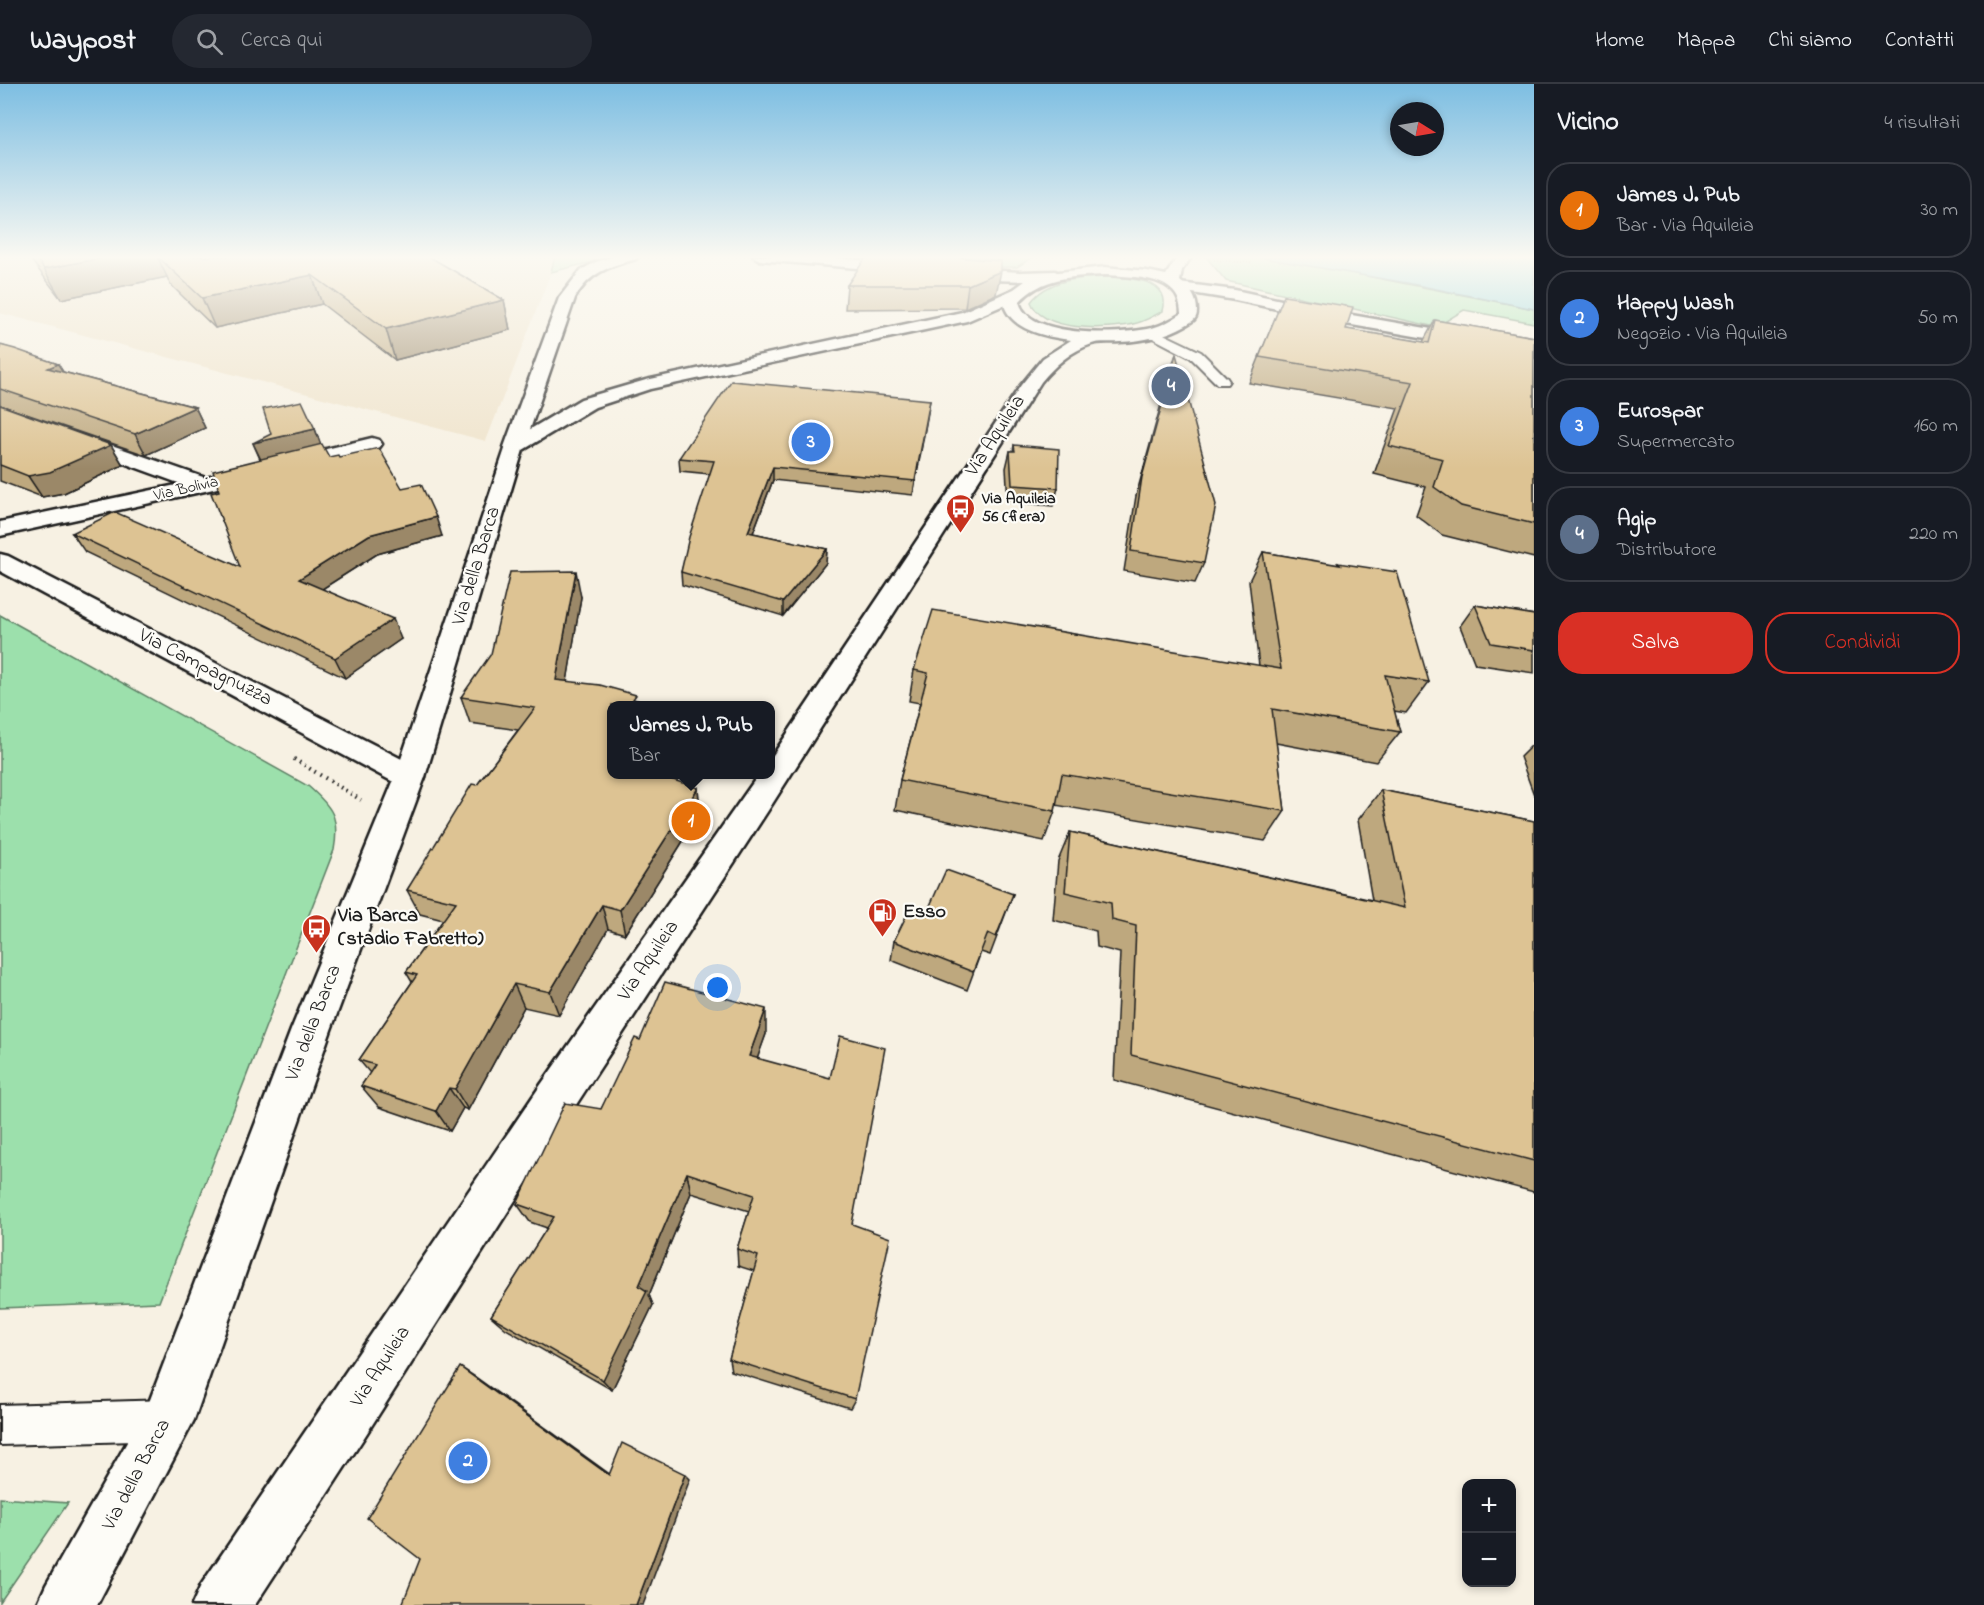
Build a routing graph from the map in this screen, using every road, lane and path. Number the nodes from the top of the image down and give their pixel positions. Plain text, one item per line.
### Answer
1 (557, 327) edge
2 (917, 327) edge
3 (1040, 327) edge
4 (1171, 327) edge
5 (1391, 327) edge
6 (1153, 333) junction
7 (1094, 337) junction
8 (1534, 352) edge
9 (1222, 381) dead end
10 (0, 412) edge
11 (372, 444) dead end
12 (514, 447) junction
13 (205, 485) junction
14 (0, 529) edge
15 (0, 561) edge
16 (775, 775) edge
17 (410, 777) junction
18 (772, 779) edge
19 (168, 1420) junction
20 (0, 1425) edge
21 (66, 1605) edge
22 (221, 1605) edge

1 - 12 main road, Via della Barca
2 - 12 main road
3 - 7 main road
4 - 6 main road
5 - 8 main road
6 - 7 main road
6 - 9 lane
7 - 16 main road, Via Aquileia
10 - 13 main road
11 - 13 main road, Via Bolivia
12 - 17 main road, Via della Barca
13 - 14 main road, Via Bolivia
15 - 17 main road, Via Campagnuzza
17 - 19 main road, Via della Barca
18 - 22 main road, Via Aquileia
19 - 20 lane
19 - 21 main road, Via della Barca

